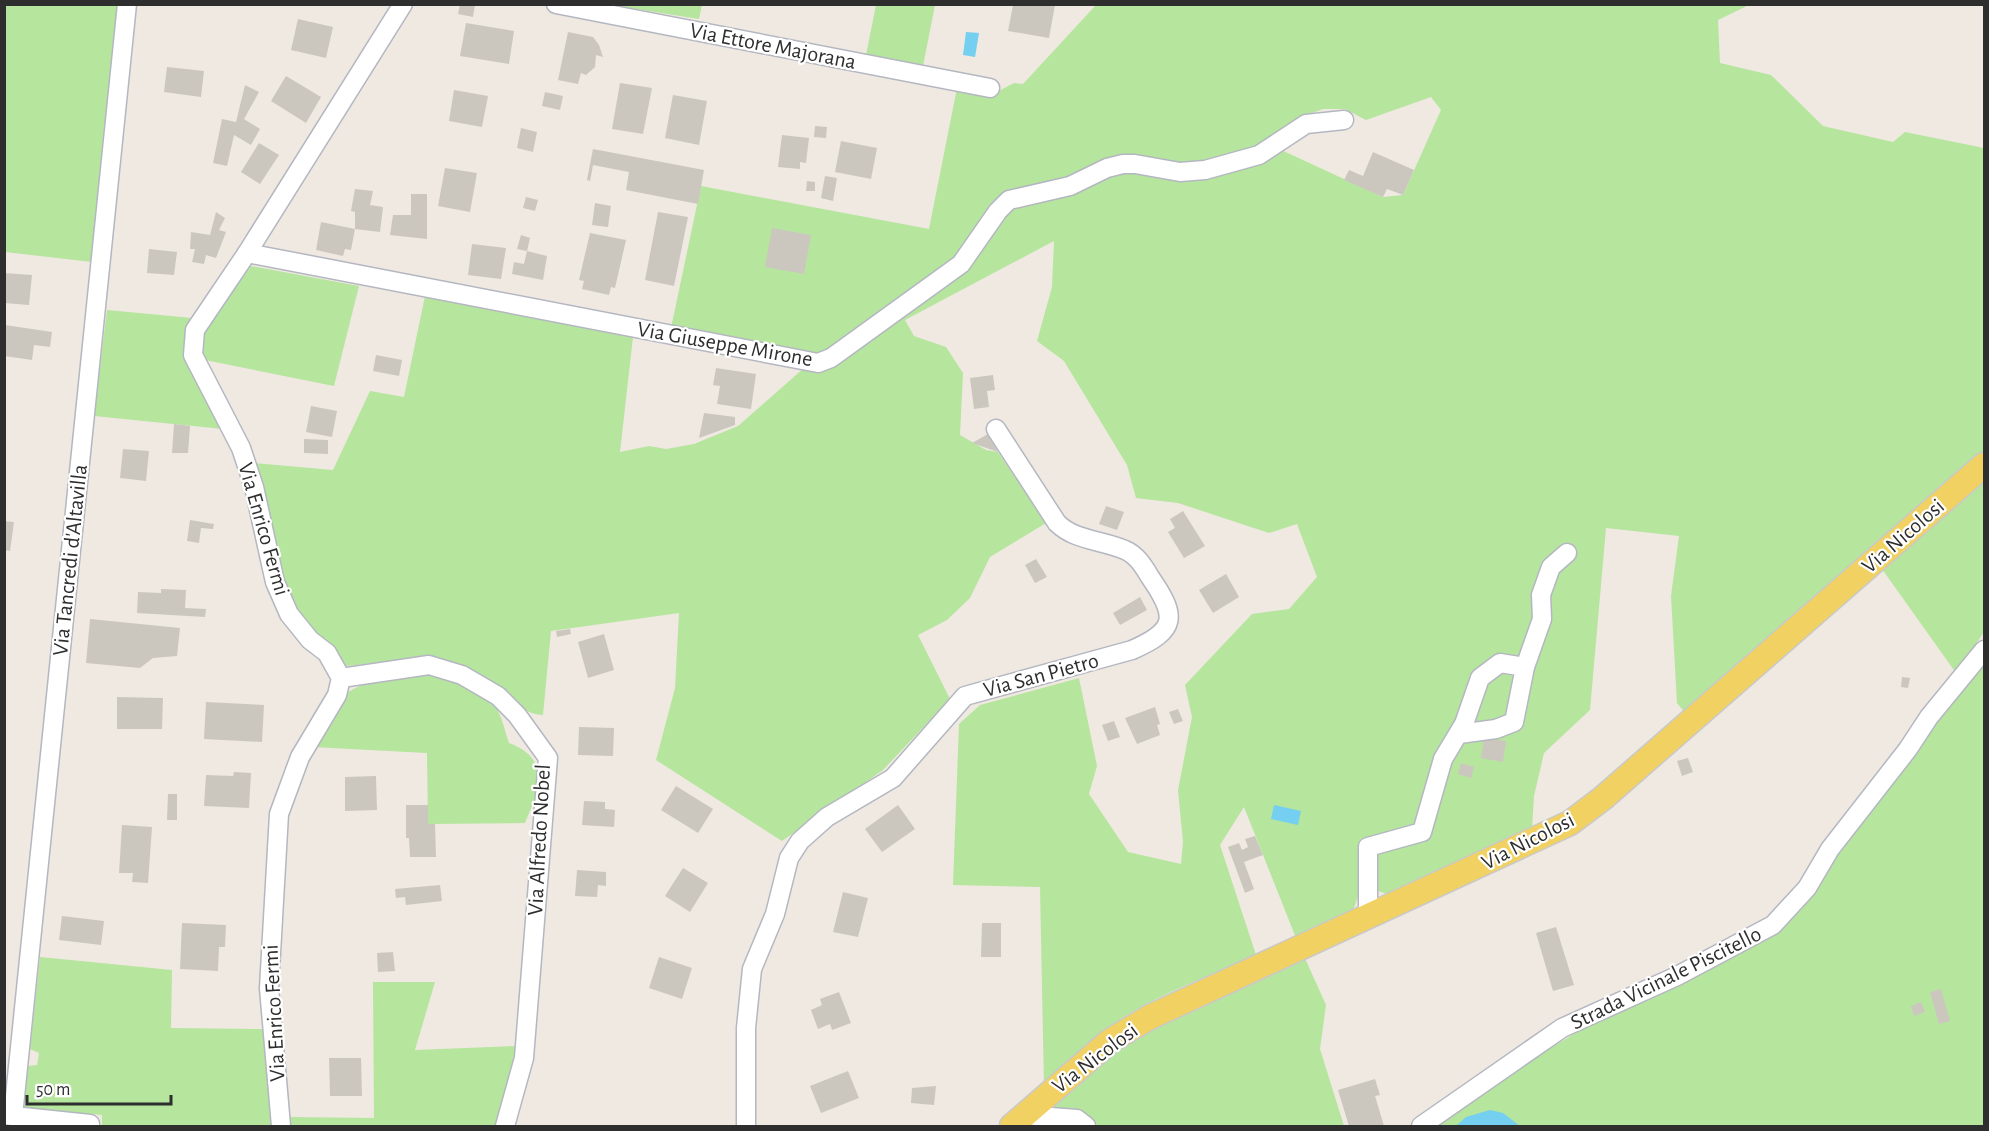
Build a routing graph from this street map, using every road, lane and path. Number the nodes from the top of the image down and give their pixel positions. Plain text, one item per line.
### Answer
1 (127, 4) edge
2 (403, 4) edge
3 (556, 4) edge
4 (990, 88) dead end
5 (1344, 120) dead end
6 (247, 253) junction
7 (996, 429) dead end
8 (1984, 465) edge
9 (1567, 553) dead end
10 (1984, 650) edge
11 (1525, 667) junction
12 (341, 678) junction
13 (1459, 734) junction
14 (1368, 916) junction
15 (9, 1116) edge
16 (1018, 1121) edge
17 (90, 1124) dead end
18 (281, 1126) edge
19 (505, 1126) edge
20 (746, 1126) edge
21 (1086, 1126) edge
22 (1421, 1126) edge

1 - 15 street, Via Tancredi d'Altavilla
2 - 6 street, Via Enrico Fermi
3 - 4 street, Via Ettore Majorana
5 - 6 street, Via Giuseppe Mirone
6 - 12 street, Via Enrico Fermi
7 - 20 street, Via San Pietro
8 - 14 main road, Via Nicolosi
9 - 11 street
10 - 22 street, Strada Vicinale Piscitello
11 - 13 street
11 - 13 street
12 - 18 street, Via Enrico Fermi
12 - 19 street, Via Alfredo Nobel
13 - 14 street
14 - 16 main road, Via Nicolosi
15 - 17 street
16 - 21 street

